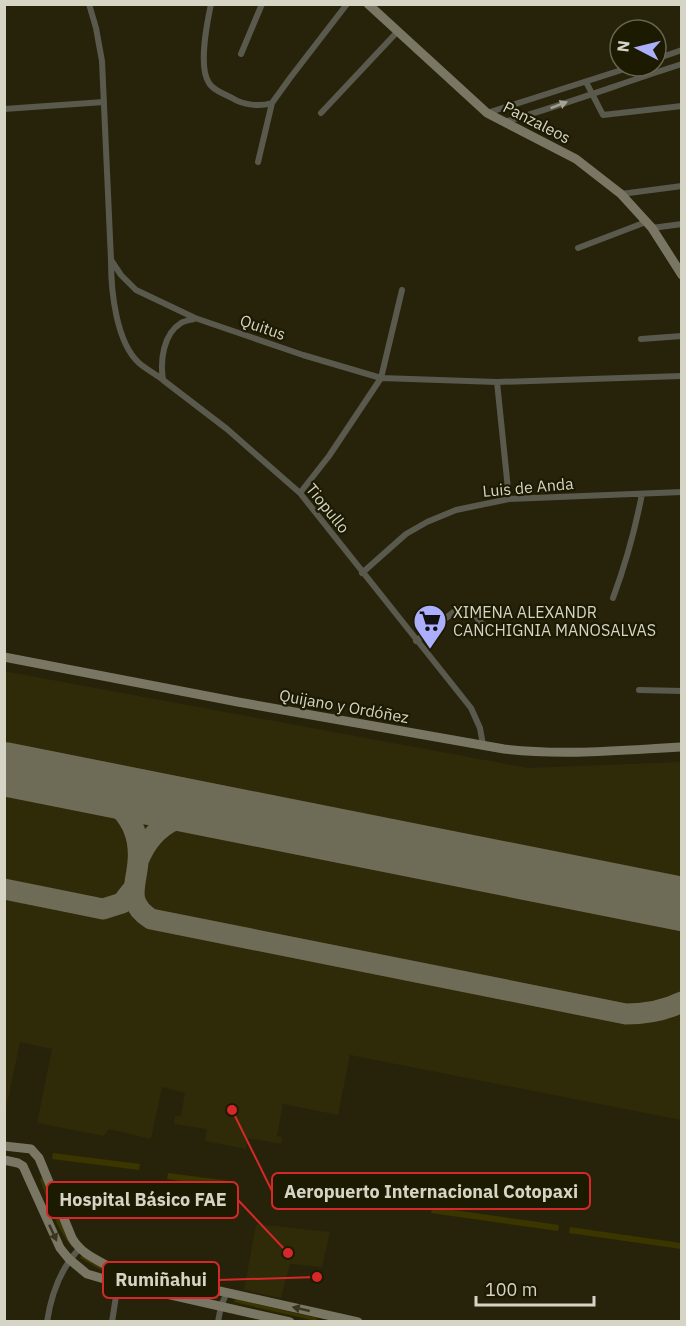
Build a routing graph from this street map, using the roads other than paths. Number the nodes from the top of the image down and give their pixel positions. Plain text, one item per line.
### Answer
1 (89, 4) edge
2 (211, 4) edge
3 (262, 4) edge
4 (347, 4) edge
5 (368, 4) edge
6 (398, 32) junction
7 (241, 54) dead end
8 (681, 64) edge
9 (608, 75) edge
10 (586, 82) junction
11 (592, 93) junction
12 (104, 102) junction
13 (272, 103) junction
14 (681, 106) edge
15 (4, 109) edge
16 (321, 113) dead end
17 (487, 113) junction
18 (503, 122) junction
19 (258, 162) dead end
20 (681, 186) edge
21 (621, 194) junction
22 (681, 224) edge
23 (649, 225) junction
24 (578, 248) dead end
25 (111, 260) junction
26 (681, 275) edge
27 (402, 290) dead end
28 (195, 318) junction
29 (681, 336) edge
30 (640, 339) dead end
31 (681, 376) edge
32 (381, 378) junction
33 (163, 380) junction
34 (497, 382) junction
35 (681, 492) edge
36 (300, 493) junction
37 (642, 494) junction
38 (509, 499) junction
39 (362, 573) junction
40 (613, 598) dead end
41 (487, 630) dead end
42 (416, 641) junction
43 (4, 657) edge
44 (639, 690) dead end
45 (681, 691) edge
46 (483, 746) junction
47 (681, 747) edge
48 (4, 1146) edge
49 (4, 1160) edge
50 (44, 1170) junction
51 (30, 1179) junction
52 (79, 1249) junction
53 (69, 1259) junction
54 (118, 1283) junction
55 (227, 1292) junction
56 (221, 1306) junction
57 (326, 1318) edge
58 (47, 1322) edge
59 (112, 1322) edge
60 (218, 1322) edge
61 (290, 1322) edge
62 (358, 1322) edge

1 - 12 street
2 - 13 street
3 - 7 street
4 - 13 street
5 - 6 street, Panzaleos
6 - 16 street
6 - 17 street, Panzaleos
8 - 11 street
9 - 10 street
10 - 11 street
10 - 17 street
11 - 14 street
18 -> 11 street
12 - 15 street
12 - 25 street
13 - 19 street
17 - 18 street, Panzaleos
18 - 21 street, Panzaleos
20 - 21 street
21 - 23 street, Panzaleos
22 - 23 street
23 - 24 street
23 - 26 street, Panzaleos
25 - 28 street, Quitus
25 - 33 street, Tiopullo
27 - 32 street
28 - 32 street, Quitus
28 - 33 street
29 - 30 street
31 - 34 street, Quitus
32 - 34 street, Quitus
32 - 36 street
33 - 36 street, Tiopullo
34 - 38 street
35 - 37 street, Luis de Anda
36 - 39 street, Tiopullo
37 - 38 street, Luis de Anda
37 - 40 street
38 - 39 street, Luis de Anda
39 - 42 street, Tiopullo
41 - 42 street
42 - 46 street, Tiopullo
43 - 46 street, Quijano y Ordóñez
44 - 45 street
46 - 47 street, Quijano y Ordóñez
48 - 50 street
49 - 51 street
50 - 51 street
50 - 52 street
51 -> 53 street
52 - 53 street
52 - 55 street
53 - 54 street
53 - 58 street
54 - 56 street
54 - 59 street
55 - 56 street
57 -> 55 street
56 - 60 street
56 - 61 street
57 - 62 street

